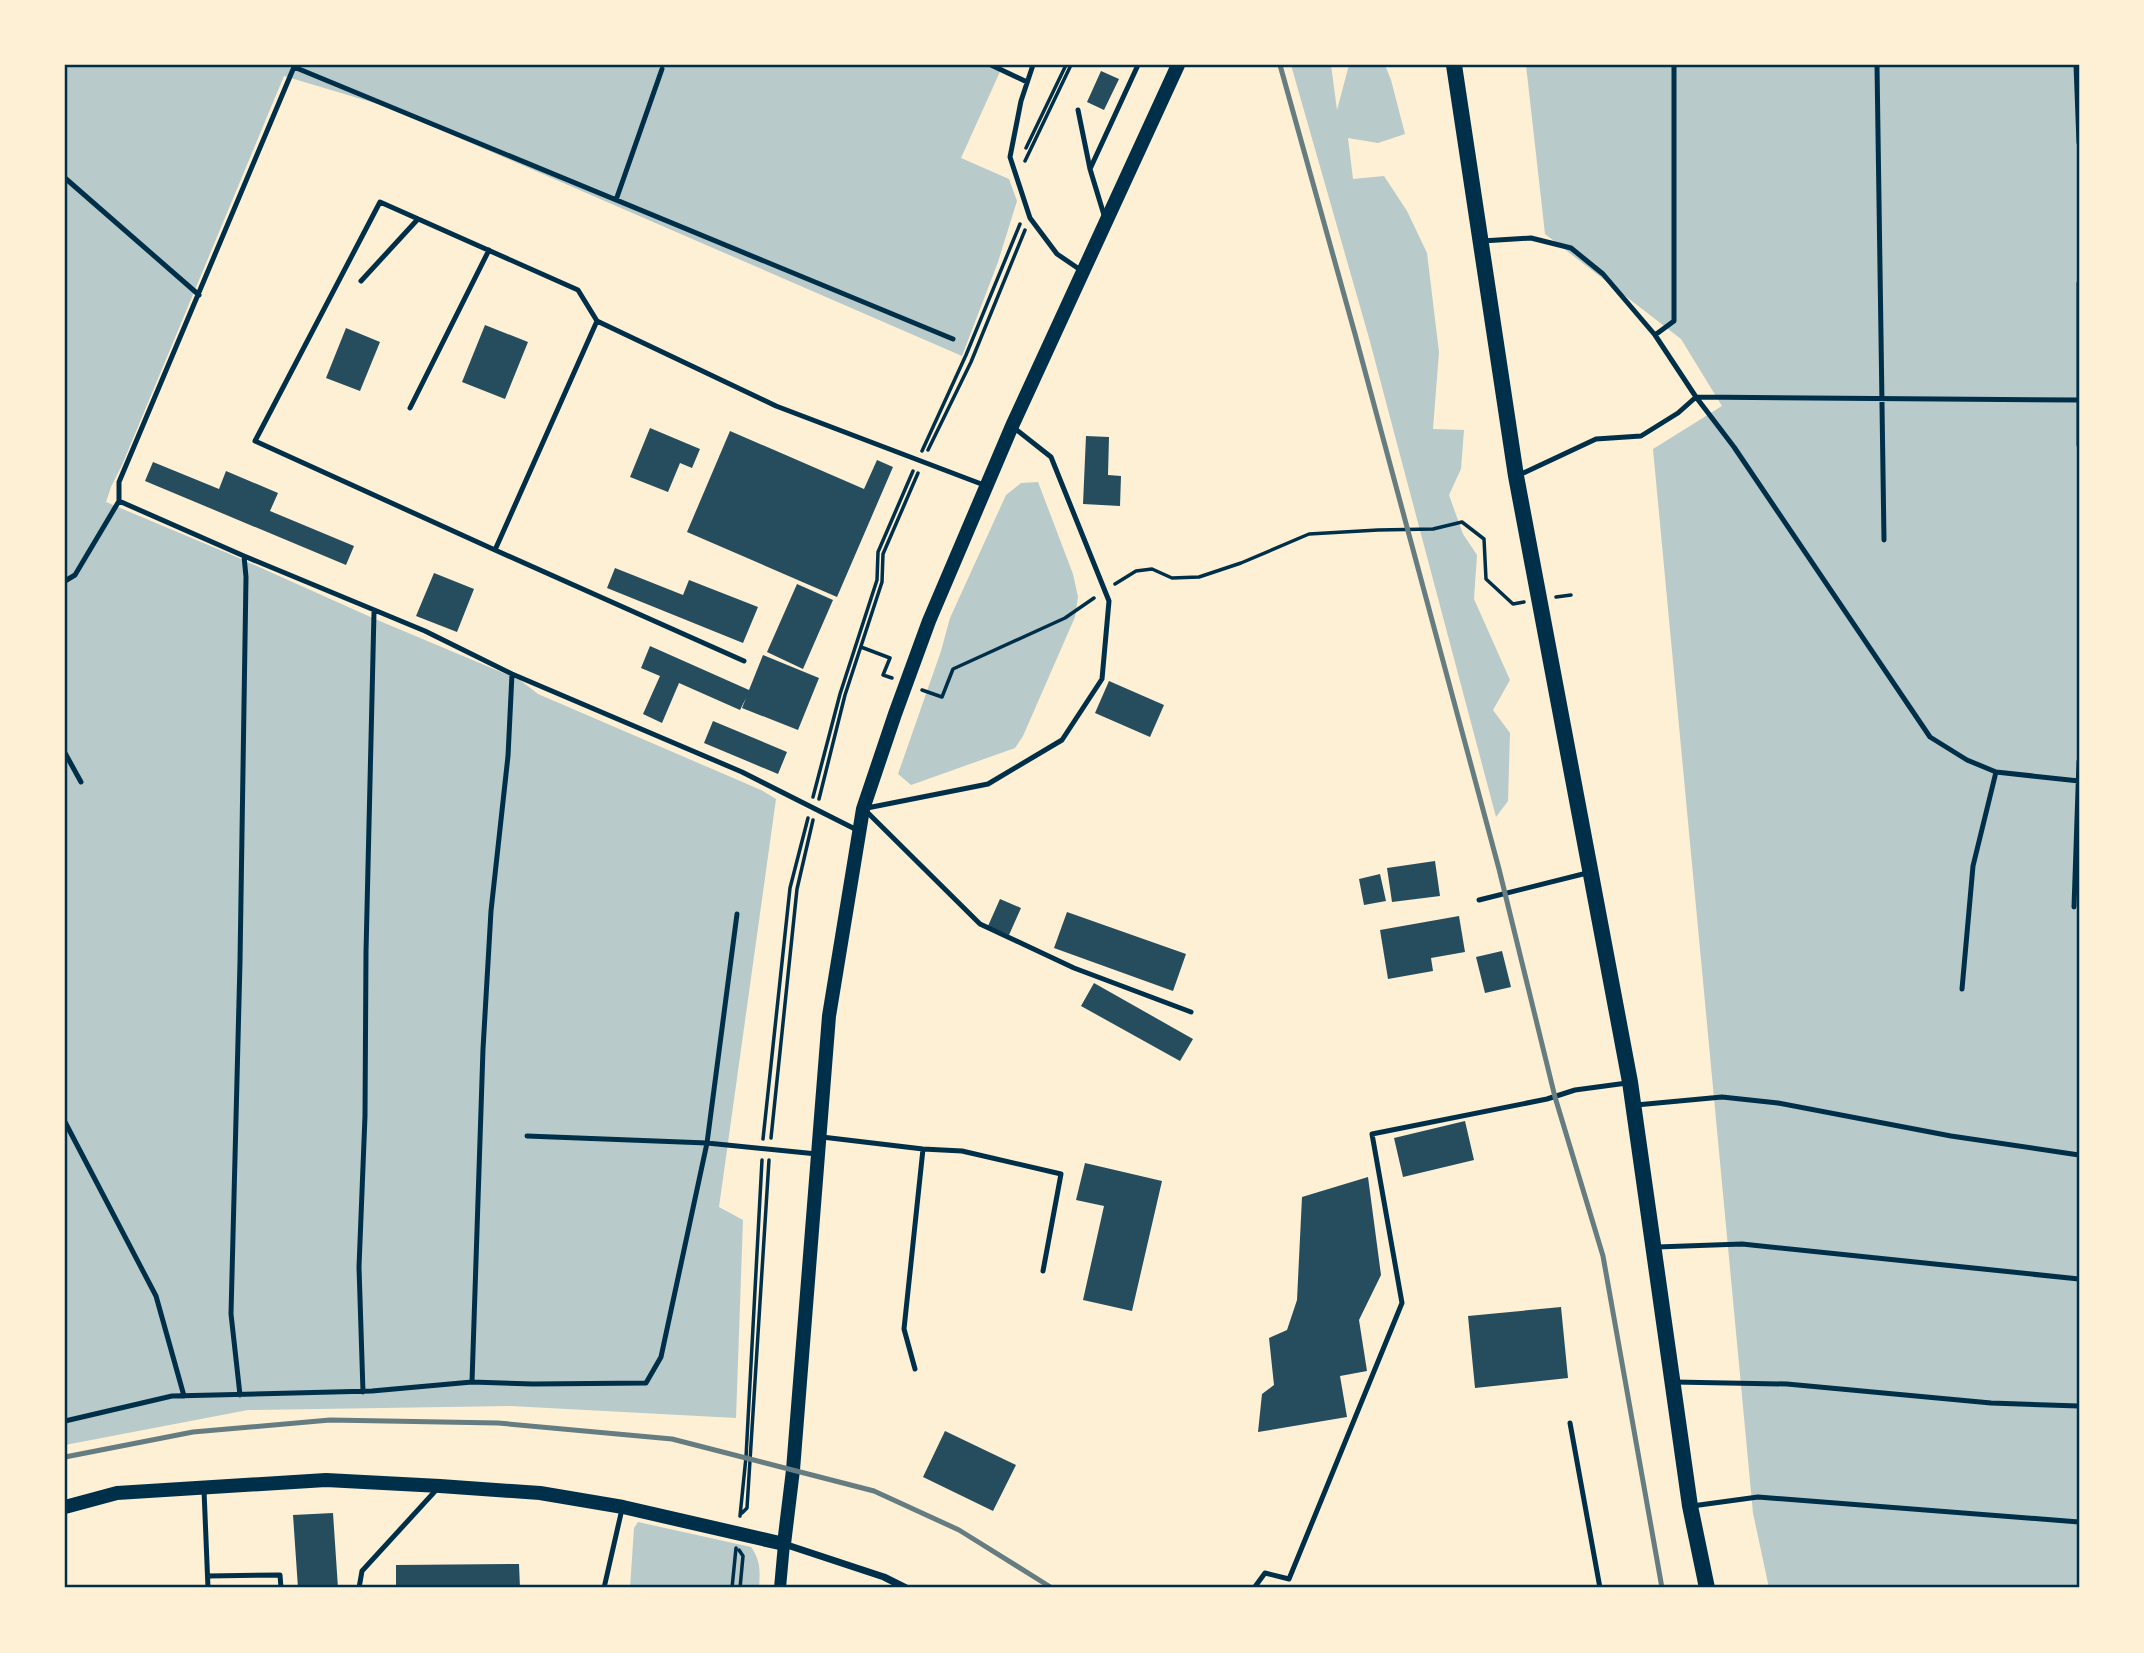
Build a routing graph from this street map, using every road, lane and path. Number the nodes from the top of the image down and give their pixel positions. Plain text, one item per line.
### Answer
1 (991, 65) edge
2 (1033, 65) edge
3 (1071, 65) edge
4 (1138, 65) edge
5 (1178, 65) edge
6 (1454, 65) edge
7 (1674, 65) edge
8 (1877, 65) edge
9 (2076, 65) edge
10 (294, 66) edge
11 (662, 69) dead end
12 (1027, 82) junction
13 (1078, 110) dead end
14 (2079, 143) edge
15 (1090, 169) junction
16 (1026, 173) dead end
17 (65, 178) edge
18 (616, 200) junction
19 (418, 219) junction
20 (1107, 223) junction
21 (1481, 241) junction
22 (489, 250) junction
23 (1084, 271) junction
24 (361, 281) dead end
25 (2079, 283) edge
26 (199, 295) junction
27 (597, 321) junction
28 (1655, 335) junction
29 (953, 339) dead end
30 (1696, 397) junction
31 (1882, 398) junction
32 (2079, 400) edge
33 (410, 408) dead end
34 (1012, 426) junction
35 (2079, 445) edge
36 (1516, 476) junction
37 (987, 486) junction
38 (119, 501) junction
39 (1884, 540) dead end
40 (495, 550) junction
41 (244, 556) junction
42 (65, 581) edge
43 (1105, 591) dead end
44 (1095, 598) dead end
45 (1513, 604) dead end
46 (374, 612) junction
47 (860, 647) dead end
48 (744, 661) dead end
49 (512, 674) junction
50 (906, 684) junction
51 (65, 753) edge
52 (2079, 761) edge
53 (1996, 772) junction
54 (2079, 781) edge
55 (81, 782) dead end
56 (863, 809) junction
57 (859, 831) junction
58 (1590, 872) junction
59 (1479, 900) dead end
60 (2074, 907) dead end
61 (737, 914) dead end
62 (1962, 989) dead end
63 (1191, 1012) dead end
64 (1630, 1082) junction
65 (1633, 1106) junction
66 (65, 1122) edge
67 (527, 1136) dead end
68 (819, 1136) junction
69 (707, 1143) junction
70 (923, 1150) junction
71 (817, 1154) junction
72 (2079, 1155) edge
73 (1655, 1247) junction
74 (1043, 1271) dead end
75 (2079, 1279) edge
76 (915, 1369) dead end
77 (472, 1382) junction
78 (1673, 1382) junction
79 (363, 1392) junction
80 (240, 1395) junction
81 (184, 1396) junction
82 (2079, 1406) edge
83 (65, 1421) edge
84 (1570, 1423) dead end
85 (440, 1486) junction
86 (204, 1487) junction
87 (1690, 1506) junction
88 (65, 1507) edge
89 (623, 1507) junction
90 (747, 1508) dead end
91 (740, 1514) dead end
92 (2079, 1522) edge
93 (783, 1544) junction
94 (736, 1547) dead end
95 (743, 1556) dead end
96 (208, 1588) edge
97 (281, 1588) edge
98 (359, 1588) edge
99 (604, 1588) edge
100 (732, 1588) edge
101 (740, 1588) edge
102 (780, 1588) edge
103 (906, 1588) edge
104 (1254, 1588) edge
105 (1600, 1588) edge
106 (1707, 1588) edge

1 - 12 lane
2 - 12 lane
3 - 16 path
4 - 15 lane
5 - 20 main road
6 - 21 main road
7 - 28 lane
8 - 31 lane
9 - 14 lane
10 - 18 lane
10 - 26 lane
11 - 18 lane
12 - 23 lane
13 - 15 lane
15 - 20 lane
17 - 26 lane
18 - 29 lane
19 - 22 lane
19 - 24 lane
19 - 40 lane
20 - 23 main road
21 - 28 lane
21 - 36 main road
22 - 27 lane
22 - 33 lane
23 - 34 main road
25 - 32 lane
26 - 38 lane
27 - 37 lane
27 - 40 lane
28 - 30 lane
30 - 31 lane
30 - 36 lane
30 - 53 lane
31 - 32 lane
31 - 39 lane
32 - 35 lane
34 - 37 main road
34 - 56 lane
36 - 58 main road
37 - 50 main road
38 - 41 lane
38 - 42 lane
40 - 48 lane
41 - 46 lane
41 - 80 lane
43 - 45 path
44 - 50 path
46 - 49 lane
46 - 79 lane
47 - 50 path
49 - 57 lane
49 - 77 lane
50 - 56 main road
51 - 55 lane
52 - 54 lane
53 - 54 lane
53 - 62 lane
54 - 60 lane
56 - 57 main road
56 - 63 lane
57 - 68 main road
58 - 59 lane
58 - 64 main road
61 - 69 lane
64 - 65 main road
64 - 104 lane
65 - 72 lane
65 - 73 main road
66 - 81 lane
67 - 69 lane
68 - 70 lane
68 - 71 main road
69 - 71 lane
69 - 77 lane
70 - 74 lane
70 - 76 lane
71 - 93 main road
73 - 75 lane
73 - 78 main road
77 - 79 lane
78 - 82 lane
78 - 87 main road
79 - 80 lane
80 - 81 lane
81 - 83 lane
84 - 105 lane
85 - 86 main road
85 - 89 main road
85 - 98 lane
86 - 88 main road
86 - 96 lane
87 - 92 lane
87 - 106 main road
89 - 93 main road
89 - 99 lane
90 - 91 path
93 - 102 street
93 - 103 street
94 - 100 path
95 - 101 path
96 - 97 lane

